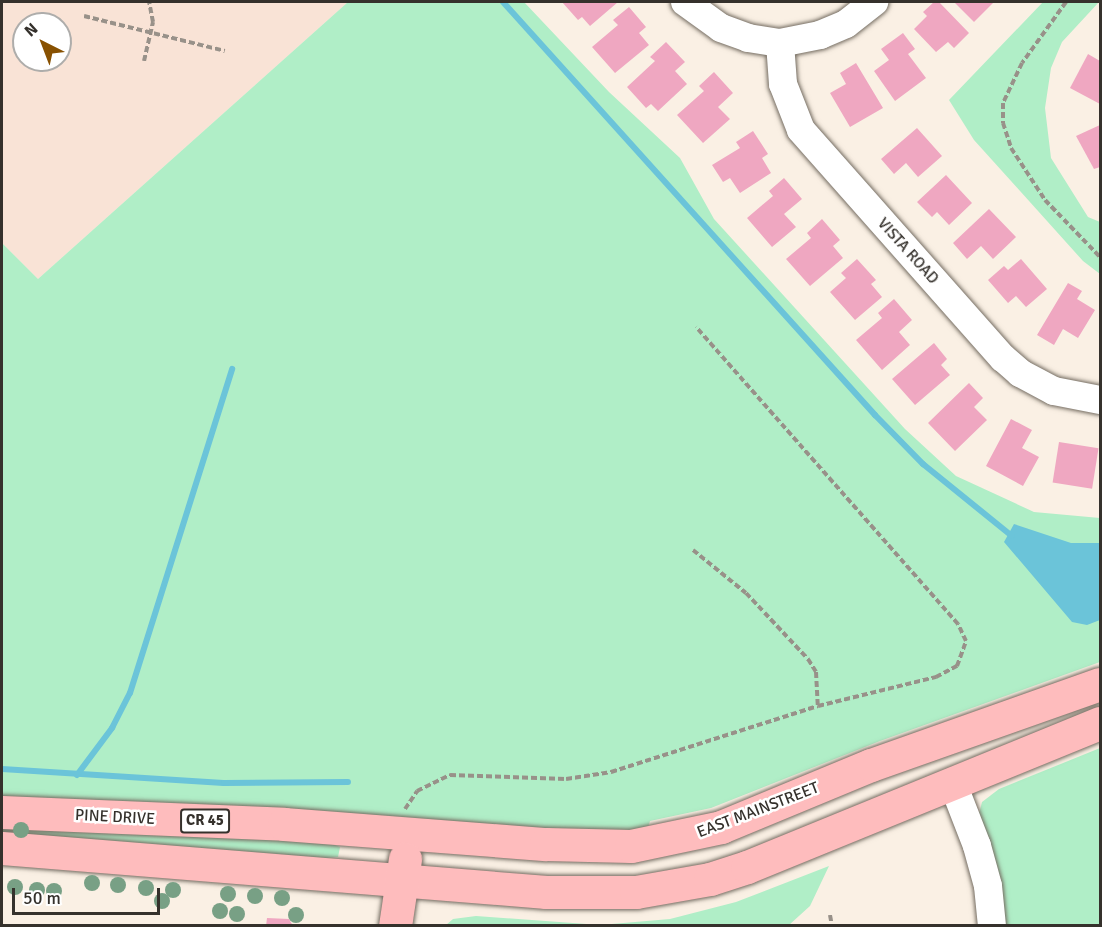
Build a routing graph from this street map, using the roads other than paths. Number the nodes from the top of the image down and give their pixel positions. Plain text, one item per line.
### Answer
1 (685, 2) edge
2 (874, 2) edge
3 (780, 43) junction
4 (1101, 400) edge
5 (1101, 684) edge
6 (1101, 723) edge
7 (1101, 740) edge
8 (1035, 750) junction
9 (953, 784) junction
10 (2, 812) edge
11 (408, 834) junction
12 (2, 848) edge
13 (402, 879) junction
14 (395, 926) edge
15 (992, 926) edge

1 - 3 street
2 - 3 street
3 - 4 street, VISTA ROAD
5 - 11 main road, EAST MAINSTREET
6 - 8 main road
7 - 8 street
8 - 9 main road
9 - 13 main road
9 - 15 street
10 - 11 main road, PINE DRIVE / CR 45
11 - 13 main road
12 - 13 main road
13 - 14 main road

